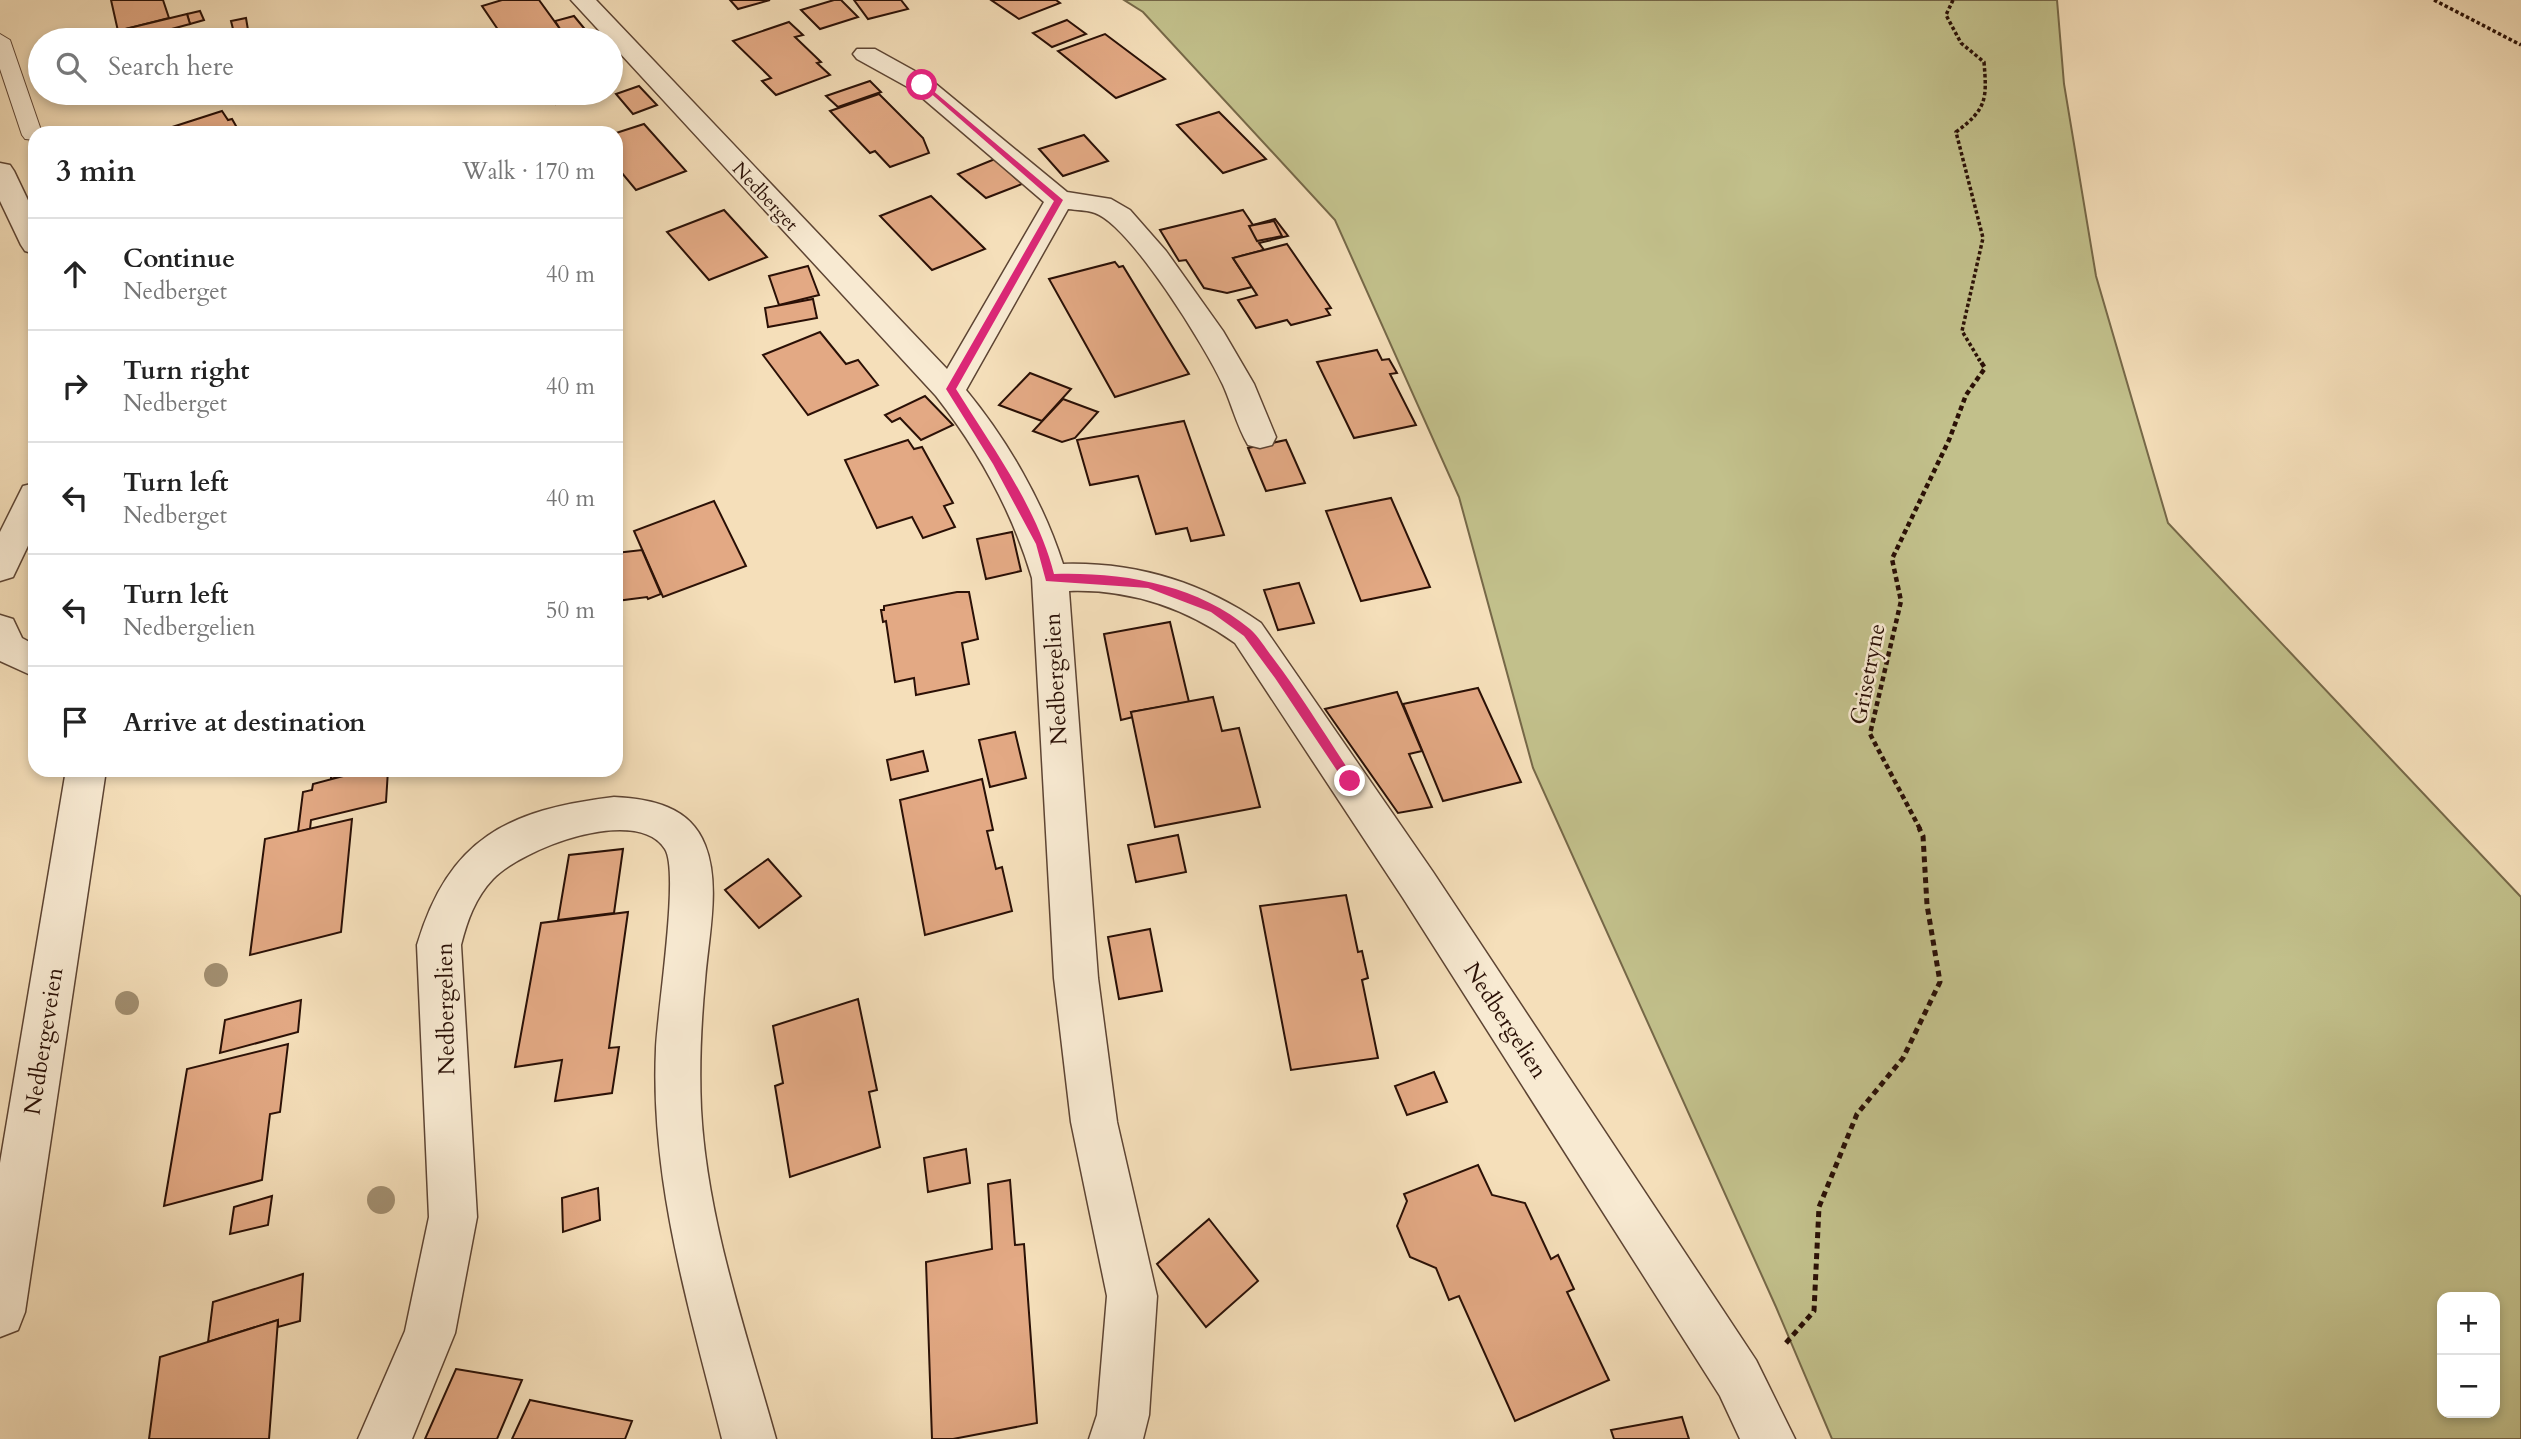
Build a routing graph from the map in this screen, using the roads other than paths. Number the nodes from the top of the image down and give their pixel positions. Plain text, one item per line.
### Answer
1 (583, 0) edge
2 (609, 28) edge
3 (0, 40) edge
4 (623, 43) edge
5 (866, 54) dead end
6 (29, 126) edge
7 (0, 172) edge
8 (1059, 200) junction
9 (28, 230) edge
10 (951, 389) junction
11 (1260, 437) dead end
12 (28, 510) edge
13 (0, 568) edge
14 (1050, 578) junction
15 (0, 629) edge
16 (28, 658) edge
17 (85, 777) edge
18 (0, 1312) edge
19 (384, 1439) edge
20 (749, 1439) edge
21 (1115, 1439) edge
22 (1768, 1439) edge

1 - 2 street, Nedberget
3 - 6 lane
4 - 10 street, Nedberget
5 - 8 street
7 - 9 street
8 - 10 street
8 - 11 street
10 - 14 street, Nedberget
12 - 13 street
14 - 21 street, Nedbergelien
14 - 22 street, Nedbergelien
15 - 16 street
17 - 18 street, Nedbergeveien
19 - 20 street, Nedbergelien

